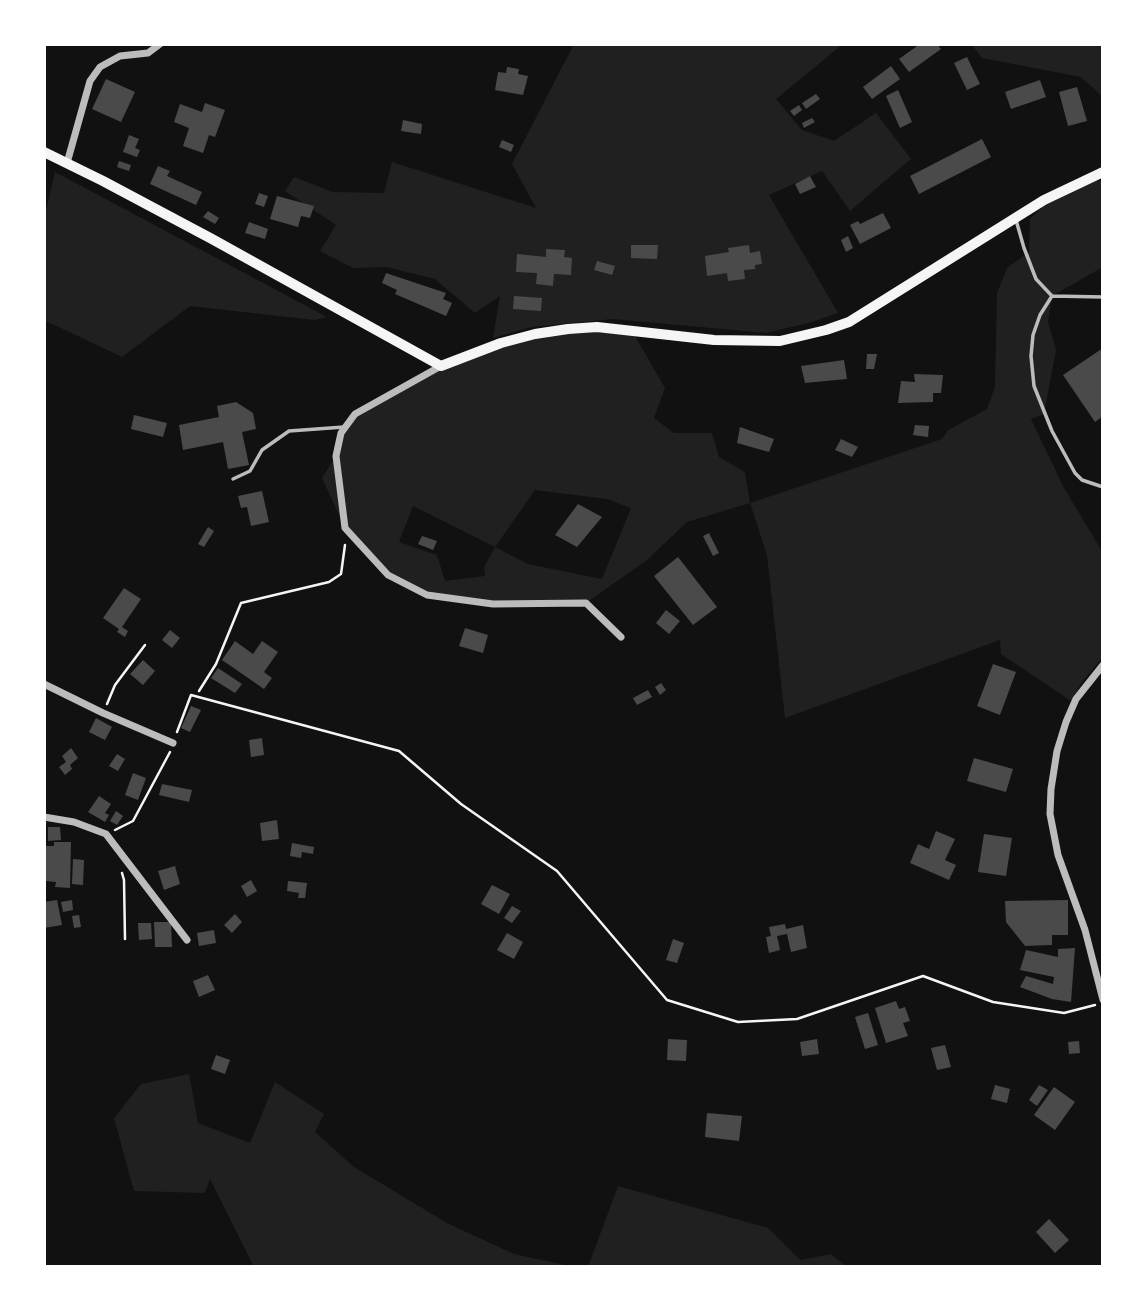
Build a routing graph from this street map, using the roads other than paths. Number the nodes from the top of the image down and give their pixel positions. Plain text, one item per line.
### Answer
1 (160, 44) edge
2 (44, 152) edge
3 (67, 163) junction
4 (1103, 172) edge
5 (1016, 218) junction
6 (1052, 296) junction
7 (1103, 297) edge
8 (441, 366) junction
9 (346, 427) junction
10 (233, 479) dead end
11 (1103, 487) edge
12 (621, 637) dead end
13 (1103, 665) edge
14 (44, 684) edge
15 (173, 743) road end
16 (44, 817) edge
17 (187, 940) dead end
18 (1103, 1001) edge

1 - 3 street
2 - 3 main road
3 - 8 main road
4 - 5 main road
5 - 6 lane
5 - 8 main road
6 - 7 lane
6 - 11 lane
8 - 9 street
9 - 10 lane
9 - 12 street
13 - 18 street
14 - 15 street
16 - 17 street

